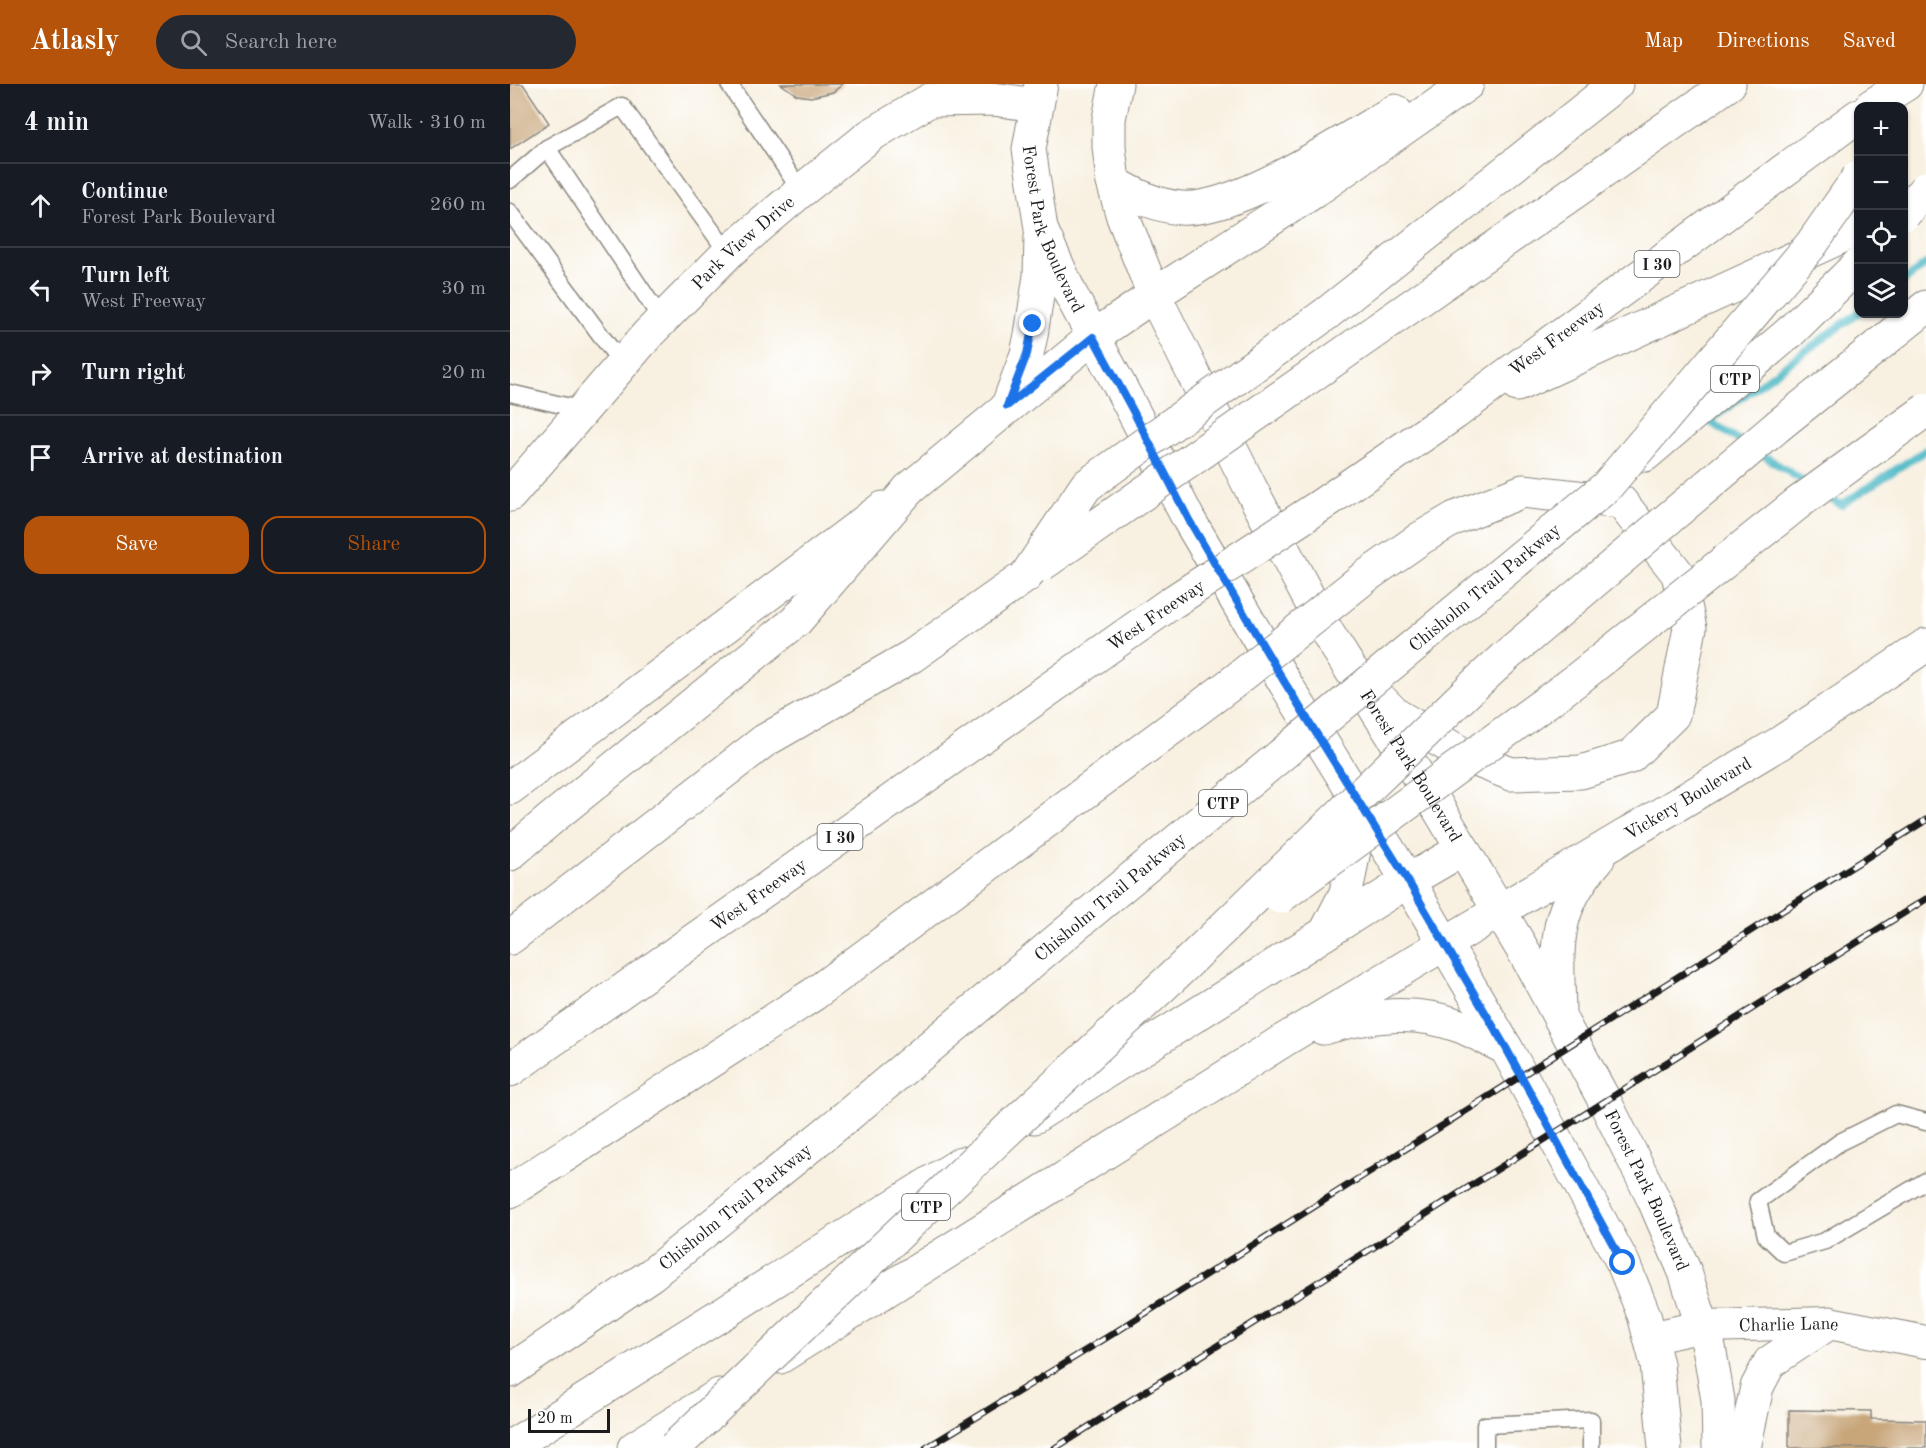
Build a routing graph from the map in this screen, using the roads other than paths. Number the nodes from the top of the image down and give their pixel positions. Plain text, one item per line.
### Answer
1 (729, 84) edge
2 (1116, 84) edge
3 (1444, 84) edge
4 (1467, 84) edge
5 (1616, 84) edge
6 (1728, 84) edge
7 (1920, 84) edge
8 (931, 92) edge
9 (1039, 94) edge
10 (1887, 102) edge
11 (1854, 125) edge
12 (547, 148) junction
13 (510, 180) edge
14 (1113, 182) junction
15 (1854, 184) edge
16 (1926, 188) edge
17 (801, 191) junction
18 (1926, 199) edge
19 (1908, 207) edge
20 (1907, 210) edge
21 (510, 212) edge
22 (1041, 229) junction
23 (1854, 232) edge
24 (728, 253) junction
25 (1854, 269) edge
26 (1154, 295) junction
27 (1926, 307) edge
28 (663, 320) junction
29 (1093, 337) junction
30 (622, 364) junction
31 (510, 393) edge
32 (1007, 406) junction
33 (583, 410) junction
34 (1926, 410) edge
35 (1455, 413) junction
36 (1606, 487) junction
37 (909, 489) junction
38 (510, 495) edge
39 (1026, 576) junction
40 (1926, 645) edge
41 (1353, 673) junction
42 (510, 788) edge
43 (1352, 792) junction
44 (1612, 843) junction
45 (1463, 849) junction
46 (510, 854) edge
47 (1408, 881) junction
48 (1500, 911) junction
49 (1327, 930) junction
50 (510, 938) edge
51 (1444, 944) junction
52 (1181, 969) junction
53 (1559, 1014) junction
54 (1284, 1040) junction
55 (1506, 1048) junction
56 (510, 1070) edge
57 (1926, 1122) edge
58 (1926, 1181) edge
59 (510, 1191) edge
60 (1829, 1323) junction
61 (1702, 1326) junction
62 (1650, 1338) junction
63 (1926, 1342) edge
64 (510, 1371) edge
65 (510, 1447) edge
66 (634, 1448) edge
67 (674, 1448) edge
68 (1485, 1448) edge
69 (1591, 1448) edge
70 (1665, 1448) edge
71 (1719, 1448) edge
72 (1743, 1448) edge

1 - 17 lane
2 - 14 main road, Forest Park Boulevard
3 - 14 main road
4 - 26 main road
5 - 39 main road, bridge
6 - 39 main road, bridge
7 - 10 main road
8 - 9 main road, Park View Drive
8 - 17 main road, Park View Drive
9 - 22 main road, Forest Park Boulevard
11 - 35 main road, West Freeway / I 30
12 - 13 lane
12 - 24 lane
12 - 28 lane
14 - 26 main road, Forest Park Boulevard
15 - 36 main road, bridge
16 - 20 main road, bridge
17 - 24 main road, Park View Drive
18 - 19 main road
21 - 30 lane
22 - 29 main road, Forest Park Boulevard
22 - 32 main road
23 - 35 main road
24 - 28 main road, Park View Drive
25 - 36 main road, Chisholm Trail Parkway / CTP, bridge
26 - 29 main road
26 - 41 main road, Forest Park Boulevard
27 - 52 main road, CTP, bridge
28 - 30 main road, Park View Drive
29 - 32 main road
29 - 43 main road, Forest Park Boulevard
30 - 33 main road, Park View Drive
31 - 33 lane
32 - 37 main road
33 - 38 main road, Park View Drive
34 - 52 main road, bridge
35 - 56 main road, West Freeway / I 30, bridge
36 - 64 main road, Chisholm Trail Parkway / CTP, bridge
37 - 42 main road
37 - 46 main road
39 - 50 main road
40 - 44 main road, Vickery Boulevard
41 - 45 main road, Forest Park Boulevard
41 - 59 main road, bridge
43 - 47 main road, Forest Park Boulevard
43 - 49 main road
44 - 48 main road, Vickery Boulevard
44 - 53 main road
45 - 47 main road
45 - 48 main road, Forest Park Boulevard
47 - 49 main road
47 - 51 main road, Forest Park Boulevard
48 - 51 main road, Vickery Boulevard
48 - 53 main road, Forest Park Boulevard
49 - 65 main road
51 - 54 main road, Vickery Boulevard
51 - 55 main road, Forest Park Boulevard
52 - 67 main road, CTP, bridge
53 - 61 main road, Forest Park Boulevard
54 - 55 main road
54 - 66 main road
55 - 62 main road, Forest Park Boulevard
57 - 58 lane
60 - 61 street, Charlie Lane
60 - 63 street, Charlie Lane
60 - 72 main road
61 - 62 street, Charlie Lane
61 - 71 main road, Forest Park Boulevard
62 - 70 main road, Forest Park Boulevard
68 - 69 lane

